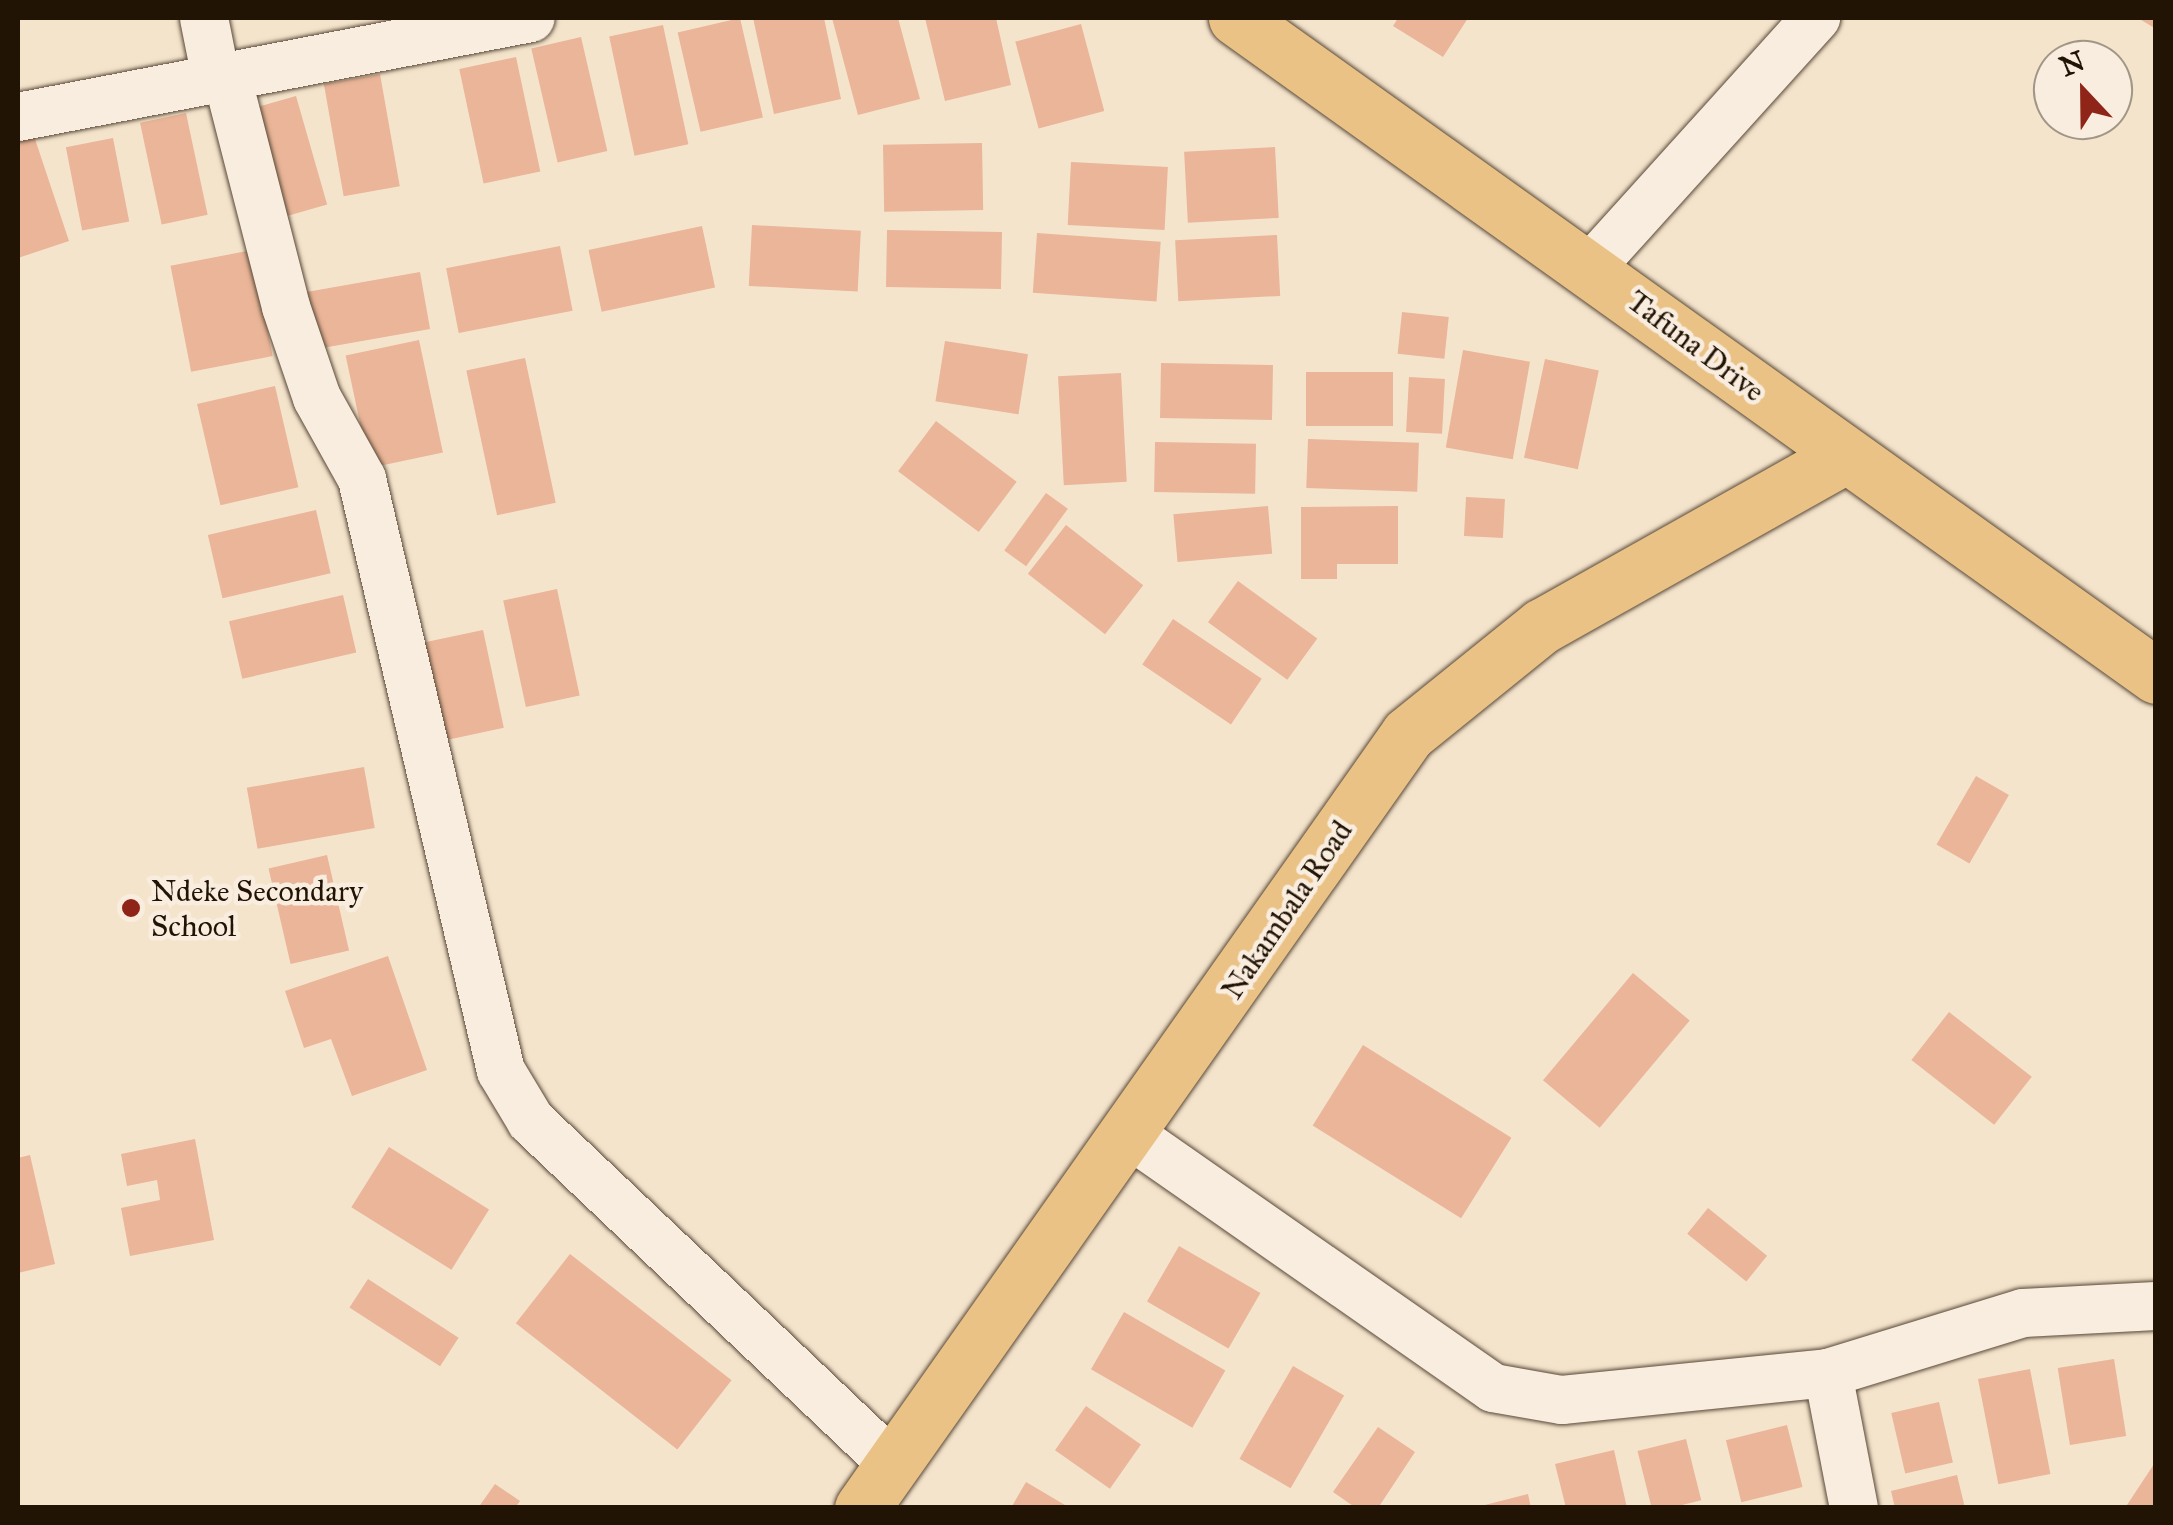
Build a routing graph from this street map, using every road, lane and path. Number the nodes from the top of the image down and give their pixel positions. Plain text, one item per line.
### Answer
1 (204, 18) edge
2 (531, 18) edge
3 (1236, 18) edge
4 (1816, 18) edge
5 (222, 78) junction
6 (18, 116) edge
7 (1591, 268) junction
8 (1845, 456) junction
9 (2156, 676) edge
10 (1132, 1136) junction
11 (2156, 1306) edge
12 (1828, 1373) junction
13 (892, 1463) junction
14 (862, 1508) edge
15 (1854, 1508) edge

1 - 5 street
2 - 5 street
3 - 7 main road, Tafuna Drive
4 - 7 street
5 - 6 street
5 - 13 street
7 - 8 main road, Tafuna Drive
8 - 9 main road, Tafuna Drive
8 - 10 main road, Nakambala Road
10 - 12 street
10 - 13 main road, Nakambala Road
11 - 12 street
12 - 15 street
13 - 14 main road, Nakambala Road

